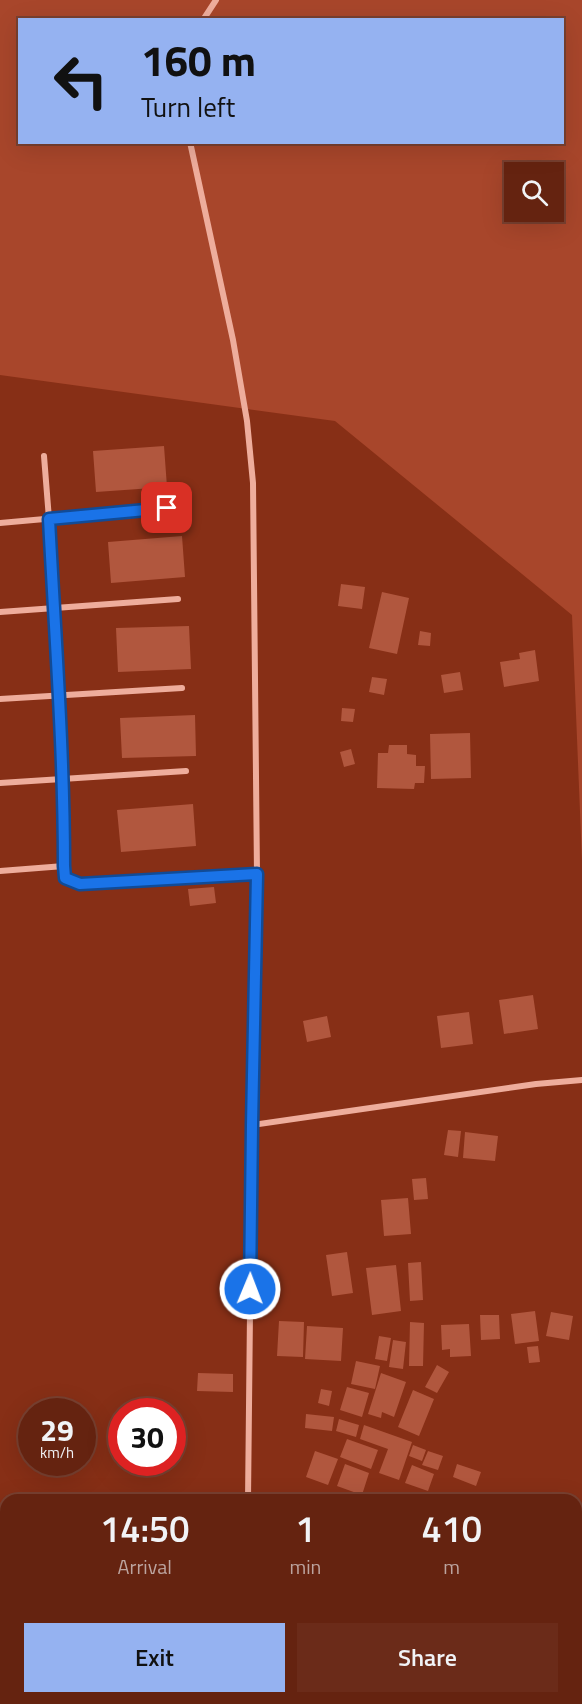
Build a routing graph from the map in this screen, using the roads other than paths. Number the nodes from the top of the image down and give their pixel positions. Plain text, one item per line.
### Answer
1 (216, 0) edge
2 (204, 18) edge
3 (190, 144) edge
4 (44, 456) dead end
5 (167, 508) dead end
6 (49, 519) junction
7 (0, 523) edge
8 (178, 598) dead end
9 (54, 608) junction
10 (0, 612) edge
11 (182, 688) dead end
12 (58, 696) junction
13 (0, 699) edge
14 (186, 771) dead end
15 (63, 779) junction
16 (0, 783) edge
17 (64, 866) junction
18 (0, 871) edge
19 (257, 874) junction
20 (582, 1080) edge
21 (252, 1125) junction
22 (248, 1494) edge

1 - 2 street
3 - 19 street
4 - 6 street
5 - 6 street
6 - 7 street
6 - 9 street
8 - 9 street
9 - 10 street
9 - 12 street
11 - 12 street
12 - 13 street
12 - 15 street
14 - 15 street
15 - 16 street
15 - 17 street
17 - 18 street
17 - 19 street
19 - 21 street
20 - 21 street
21 - 22 street

